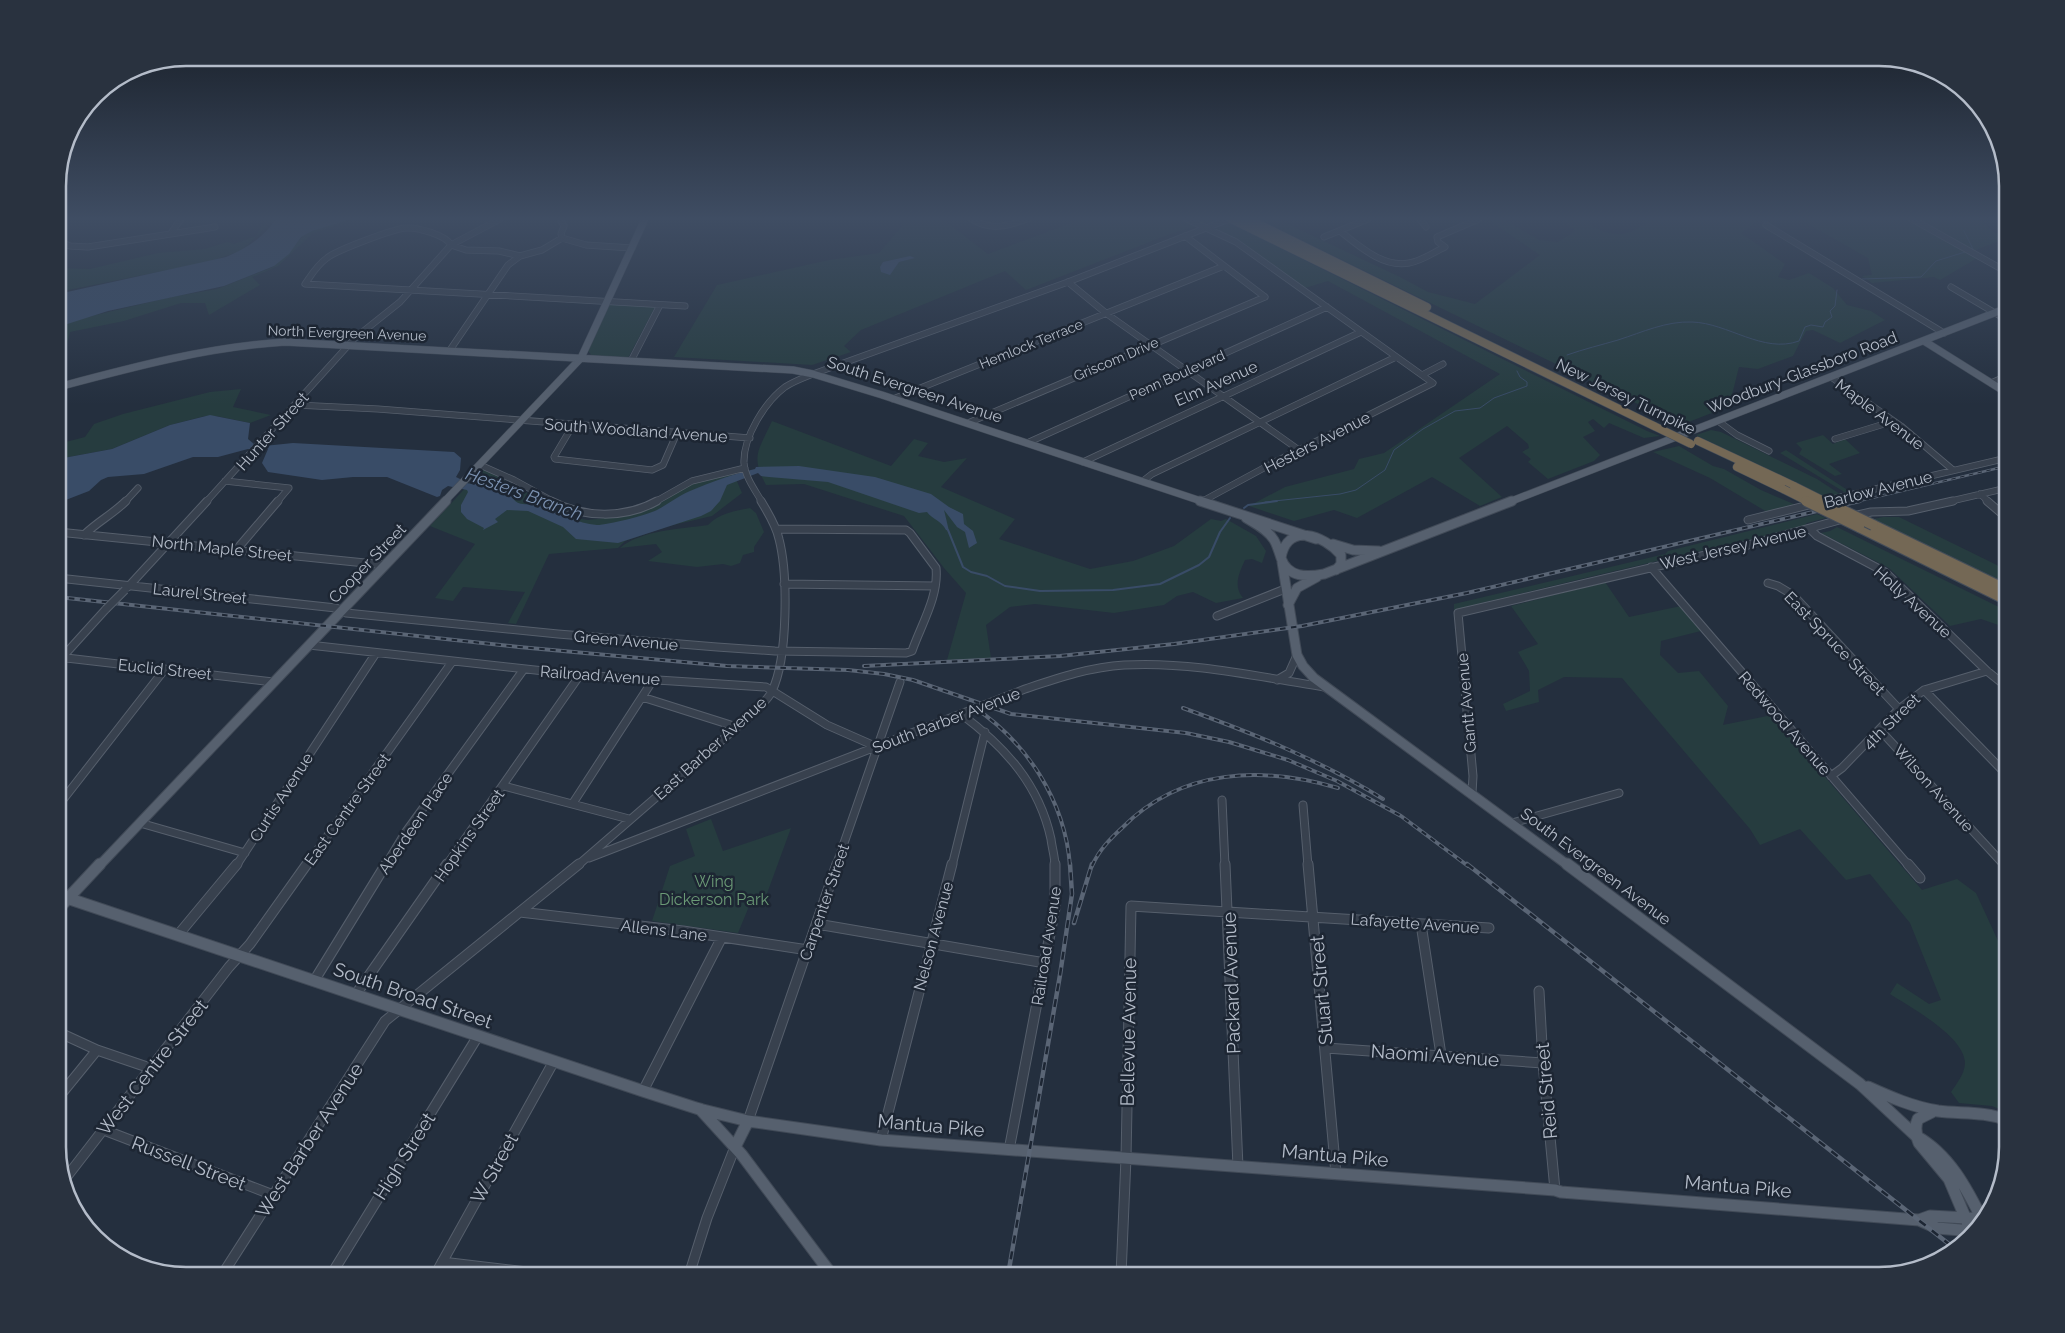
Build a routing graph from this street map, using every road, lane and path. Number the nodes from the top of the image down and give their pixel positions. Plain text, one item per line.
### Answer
1 (308, 281) edge
2 (418, 281) edge
3 (497, 281) edge
4 (617, 281) edge
5 (1187, 281) edge
6 (1244, 281) edge
7 (1291, 281) edge
8 (1359, 281) edge
9 (1372, 281) edge
10 (1858, 281) edge
11 (1068, 282) joint
12 (1951, 287) dead end
13 (411, 290) junction
14 (488, 294) junction
15 (608, 302) junction
16 (660, 305) junction
17 (685, 306) dead end
18 (1327, 307) junction
19 (1999, 312) edge
20 (1996, 313) junction
21 (1107, 314) junction
22 (1999, 315) edge
23 (1361, 332) junction
24 (1944, 334) junction
25 (1924, 341) junction
26 (350, 345) junction
27 (1151, 345) junction
28 (450, 350) junction
29 (1396, 357) junction
30 (581, 358) junction
31 (630, 362) junction
32 (1443, 364) dead end
33 (1187, 371) junction
34 (813, 374) junction
35 (1422, 375) junction
36 (1831, 377) junction
37 (1999, 379) edge
38 (1991, 382) junction
39 (67, 385) edge
40 (1999, 387) edge
41 (1223, 396) junction
42 (893, 400) junction
43 (296, 405) junction
44 (522, 421) junction
45 (1718, 421) junction
46 (1894, 421) junction
47 (1261, 422) junction
48 (968, 423) junction
49 (573, 425) junction
50 (1658, 425) junction
51 (677, 433) junction
52 (750, 438) junction
53 (1834, 439) dead end
54 (1027, 443) junction
55 (1694, 443) junction
56 (1299, 450) junction
57 (1769, 451) dead end
58 (1999, 460) edge
59 (1083, 462) junction
60 (480, 465) junction
61 (1953, 470) junction
62 (746, 472) junction
63 (226, 481) junction
64 (465, 481) joint
65 (1143, 481) junction
66 (138, 488) dead end
67 (458, 489) joint
68 (1999, 490) edge
69 (1980, 494) junction
70 (1201, 502) junction
71 (1228, 510) junction
72 (1999, 510) edge
73 (1748, 520) dead end
74 (776, 529) junction
75 (1810, 529) junction
76 (67, 533) edge
77 (84, 534) junction
78 (1316, 539) junction
79 (169, 542) junction
80 (1325, 542) junction
81 (237, 548) junction
82 (1384, 550) junction
83 (1282, 560) junction
84 (386, 565) junction
85 (1651, 566) junction
86 (1336, 570) junction
87 (1324, 574) junction
88 (67, 579) edge
89 (1768, 583) dead end
90 (784, 584) junction
91 (935, 586) junction
92 (1999, 586) edge
93 (127, 588) junction
94 (1285, 589) junction
95 (1999, 596) edge
96 (1288, 606) junction
97 (342, 611) junction
98 (1458, 613) joint
99 (1217, 616) dead end
100 (308, 645) junction
101 (67, 650) edge
102 (783, 651) junction
103 (376, 653) junction
104 (1297, 655) junction
105 (67, 660) edge
106 (452, 662) junction
107 (165, 669) junction
108 (524, 669) junction
109 (1987, 671) junction
110 (580, 675) junction
111 (653, 680) junction
112 (1277, 680) junction
113 (1999, 681) edge
114 (273, 682) junction
115 (900, 682) dead end
116 (1324, 687) junction
117 (773, 690) junction
118 (1924, 690) junction
119 (642, 697) junction
120 (1899, 709) junction
121 (960, 714) junction
122 (737, 726) junction
123 (1880, 731) junction
124 (985, 732) junction
125 (877, 747) junction
126 (1999, 767) edge
127 (1831, 776) junction
128 (504, 786) junction
129 (1472, 793) junction
130 (67, 794) edge
131 (1619, 794) dead end
132 (1222, 800) dead end
133 (573, 803) junction
134 (1303, 805) dead end
135 (629, 819) junction
136 (140, 822) junction
137 (1512, 823) junction
138 (245, 853) junction
139 (1999, 858) edge
140 (584, 860) junction
141 (1920, 878) dead end
142 (67, 892) edge
143 (67, 897) edge
144 (1131, 906) joint
145 (520, 912) junction
146 (1228, 912) junction
147 (1314, 917) junction
148 (817, 924) junction
149 (1421, 924) junction
150 (1490, 928) dead end
151 (178, 935) junction
152 (722, 937) junction
153 (930, 944) junction
154 (808, 950) junction
155 (240, 956) junction
156 (1045, 963) junction
157 (314, 981) junction
158 (1538, 991) dead end
159 (356, 994) junction
160 (399, 1008) junction
161 (67, 1036) edge
162 (478, 1036) junction
163 (1326, 1048) junction
164 (97, 1050) junction
165 (1441, 1055) junction
166 (554, 1061) junction
167 (1543, 1063) junction
168 (150, 1068) junction
169 (1860, 1084) junction
170 (67, 1087) edge
171 (643, 1091) junction
172 (700, 1109) junction
173 (1938, 1111) junction
174 (1999, 1117) edge
175 (748, 1121) junction
176 (104, 1130) junction
177 (1916, 1136) junction
178 (881, 1140) junction
179 (735, 1147) junction
180 (1009, 1150) junction
181 (1126, 1158) junction
182 (1238, 1166) junction
183 (69, 1173) edge
184 (1336, 1174) junction
185 (1556, 1190) junction
186 (274, 1196) junction
187 (1979, 1213) edge
188 (1966, 1217) junction
189 (1975, 1219) edge
190 (1919, 1220) junction
191 (1970, 1225) edge
192 (1965, 1230) edge
193 (442, 1262) junction
194 (228, 1267) edge
195 (337, 1267) edge
196 (440, 1267) edge
197 (482, 1267) edge
198 (692, 1267) edge
199 (825, 1267) edge
200 (1121, 1267) edge

1 - 13 street
2 - 13 street, Hunter Street
3 - 14 street
4 - 15 main road, Cooper Street
5 - 21 street, Hemlock Terrace
6 - 27 street, Griscom Drive
7 - 18 street
8 - 50 highway, New Jersey Turnpike
9 - 50 highway, New Jersey Turnpike
10 - 24 street
11 - 21 street
11 - 34 street
12 - 20 street
13 - 14 street
13 - 26 street, Hunter Street
14 - 15 street
14 - 28 street
15 - 16 street
15 - 30 main road, Cooper Street
16 - 17 street
16 - 31 street
18 - 23 street
18 - 33 street, Penn Boulevard
19 - 20 main road, Woodbury-Glassboro Road
20 - 22 street
20 - 24 main road, Woodbury-Glassboro Road
21 - 27 street
21 - 42 street, Hemlock Terrace
23 - 29 street
23 - 41 street, Elm Avenue
24 - 25 main road, Woodbury-Glassboro Road
25 - 36 main road, Woodbury-Glassboro Road
25 - 38 main road
26 - 28 main road, North Evergreen Avenue
26 - 39 main road, North Evergreen Avenue
26 - 43 street, Hunter Street
27 - 33 street
27 - 48 street, Griscom Drive
28 - 30 main road, North Evergreen Avenue
29 - 35 street
29 - 47 street
30 - 31 main road, South Evergreen Avenue
30 - 44 main road, Cooper Street
31 - 34 main road, South Evergreen Avenue
32 - 35 street
33 - 41 street
33 - 54 street, Penn Boulevard
34 - 42 main road, South Evergreen Avenue
34 - 52 street
35 - 56 street, Hesters Avenue
36 - 45 main road, Woodbury-Glassboro Road
36 - 46 street, Maple Avenue
37 - 38 street
38 - 40 main road
41 - 47 street
41 - 59 street, Elm Avenue
42 - 48 main road, South Evergreen Avenue
43 - 44 street, South Woodland Avenue
43 - 63 street, Hunter Street
44 - 49 street, South Woodland Avenue
44 - 60 main road, Cooper Street
45 - 57 street
45 - 82 main road, Woodbury-Glassboro Road
46 - 53 street
46 - 61 street, Maple Avenue
47 - 56 street
47 - 65 street
48 - 54 main road, South Evergreen Avenue
49 - 51 street, South Woodland Avenue
49 - 51 street
50 - 55 highway, New Jersey Turnpike, bridge
51 - 52 street, South Woodland Avenue
52 - 62 street
54 - 59 main road, South Evergreen Avenue
55 - 92 highway, New Jersey Turnpike, bridge
55 - 95 highway, New Jersey Turnpike, bridge
56 - 70 street, Hesters Avenue
58 - 61 street, Barlow Avenue
59 - 65 main road, South Evergreen Avenue
60 - 62 street
60 - 64 main road, Cooper Street
61 - 73 street, Barlow Avenue
62 - 74 street, East Barber Avenue
63 - 79 street, Hunter Street
63 - 81 street
64 - 67 main road, Cooper Street
65 - 70 main road, South Evergreen Avenue
66 - 77 street
67 - 84 main road, Cooper Street
68 - 69 street, West Jersey Avenue
69 - 72 street
69 - 75 street, West Jersey Avenue
70 - 71 main road, South Evergreen Avenue
71 - 78 main road, South Evergreen Avenue
71 - 83 main road, South Evergreen Avenue
74 - 90 street, East Barber Avenue
74 - 91 street
75 - 85 street, West Jersey Avenue
75 - 109 street, Holly Avenue
76 - 77 street, North Maple Street
77 - 79 street, North Maple Street
78 - 80 main road
78 - 83 main road
79 - 81 street, North Maple Street
79 - 93 street, Hunter Street
80 - 82 main road, Woodbury-Glassboro Road
80 - 86 main road
81 - 84 street, North Maple Street
82 - 86 main road, Woodbury-Glassboro Road
83 - 87 main road
83 - 94 main road, South Evergreen Avenue
84 - 97 main road, Cooper Street
85 - 98 street, West Jersey Avenue
85 - 127 street, Redwood Avenue
86 - 87 main road
87 - 96 main road
88 - 93 street, Laurel Street
89 - 120 street, East Spruce Street
90 - 91 street
90 - 102 street, East Barber Avenue
91 - 102 street, Green Avenue
93 - 97 street, Laurel Street
93 - 101 street, Hunter Street, bridge
94 - 96 main road, South Evergreen Avenue
94 - 99 street
96 - 104 main road, South Evergreen Avenue
97 - 100 main road, Cooper Street
97 - 102 street, Green Avenue
98 - 129 street, Gantt Avenue
100 - 103 street, Railroad Avenue
100 - 114 main road, Cooper Street
102 - 117 street, East Barber Avenue
103 - 106 street, Railroad Avenue
103 - 138 street, Curtis Avenue
104 - 112 street
104 - 116 main road, South Evergreen Avenue
105 - 107 street, Euclid Street
106 - 108 street, Railroad Avenue
106 - 155 street, East Centre Street
107 - 114 street, Euclid Street
107 - 130 street
108 - 110 street, Railroad Avenue
108 - 157 street, Aberdeen Place
109 - 113 street, Holly Avenue
109 - 118 street, 4th Street
110 - 111 street, Railroad Avenue
110 - 128 street, Hopkins Street
111 - 117 street, Railroad Avenue
111 - 119 street
112 - 116 street, South Barber Avenue
112 - 121 street, South Barber Avenue
114 - 136 main road, Cooper Street
115 - 125 street, Carpenter Street
116 - 129 main road, South Evergreen Avenue
117 - 122 street, East Barber Avenue
117 - 125 street, Railroad Avenue
118 - 120 street, 4th Street
118 - 126 street
119 - 122 street
119 - 133 street
120 - 123 street, 4th Street
121 - 124 street, Railroad Avenue
121 - 125 street, South Barber Avenue
122 - 135 street, East Barber Avenue
123 - 127 street, 4th Street
123 - 139 street, Wilson Avenue
124 - 153 street, Nelson Avenue
124 - 156 street, Railroad Avenue
125 - 140 street, South Barber Avenue
125 - 148 street, Carpenter Street
127 - 141 street, Redwood Avenue
128 - 133 street
128 - 159 street, Hopkins Street
129 - 137 main road, South Evergreen Avenue
131 - 137 street
132 - 146 street, Packard Avenue
133 - 135 street
134 - 147 street, Stuart Street
135 - 140 street, East Barber Avenue
136 - 138 street
136 - 142 main road, Cooper Street
137 - 169 main road, South Evergreen Avenue
138 - 151 street, Curtis Avenue
140 - 145 street, East Barber Avenue
143 - 151 main road, South Broad Street
144 - 146 street, Lafayette Avenue
144 - 181 street, Bellevue Avenue
145 - 152 street, Allens Lane
145 - 160 street, East Barber Avenue
146 - 147 street, Lafayette Avenue
146 - 182 street, Packard Avenue
147 - 149 street, Lafayette Avenue
147 - 163 street, Stuart Street
148 - 153 street
148 - 154 street, Carpenter Street
149 - 150 street, Lafayette Avenue
149 - 165 street
151 - 155 main road, South Broad Street
152 - 154 street, Allens Lane
152 - 171 street
153 - 156 street
153 - 178 street, Nelson Avenue
154 - 175 street, Carpenter Street
155 - 157 main road, South Broad Street
155 - 168 street, West Centre Street
156 - 180 street, Railroad Avenue
157 - 159 main road, South Broad Street
158 - 167 street, Reid Street
159 - 160 main road, South Broad Street
160 - 162 main road, South Broad Street
160 - 186 street, West Barber Avenue
161 - 164 street
162 - 166 main road, South Broad Street
162 - 195 street, High Street
163 - 165 street, Naomi Avenue
163 - 184 street, Stuart Street
164 - 168 street
164 - 170 street
165 - 167 street, Naomi Avenue
166 - 171 main road, South Broad Street
166 - 193 street, W Street
167 - 185 street, Reid Street
168 - 176 street, West Centre Street
169 - 173 main road
169 - 177 main road, South Evergreen Avenue
171 - 172 main road, South Broad Street
172 - 175 main road, South Broad Street
172 - 179 main road
173 - 174 main road
173 - 177 main road
175 - 178 main road, Mantua Pike
175 - 179 main road
176 - 183 street, West Centre Street
176 - 186 street, Russell Street
177 - 187 main road, South Evergreen Avenue
177 - 188 main road, South Evergreen Avenue
178 - 180 main road, Mantua Pike
179 - 198 street
179 - 199 main road
180 - 181 main road, Mantua Pike
181 - 182 main road, Mantua Pike
181 - 200 street, Bellevue Avenue
182 - 184 main road, Mantua Pike
184 - 185 main road, Mantua Pike
185 - 190 main road, Mantua Pike
186 - 194 street, West Barber Avenue
188 - 189 main road, Mantua Pike
188 - 190 main road, Mantua Pike
188 - 191 main road, South Evergreen Avenue
190 - 192 main road, Mantua Pike
193 - 196 street, W Street
193 - 197 street

